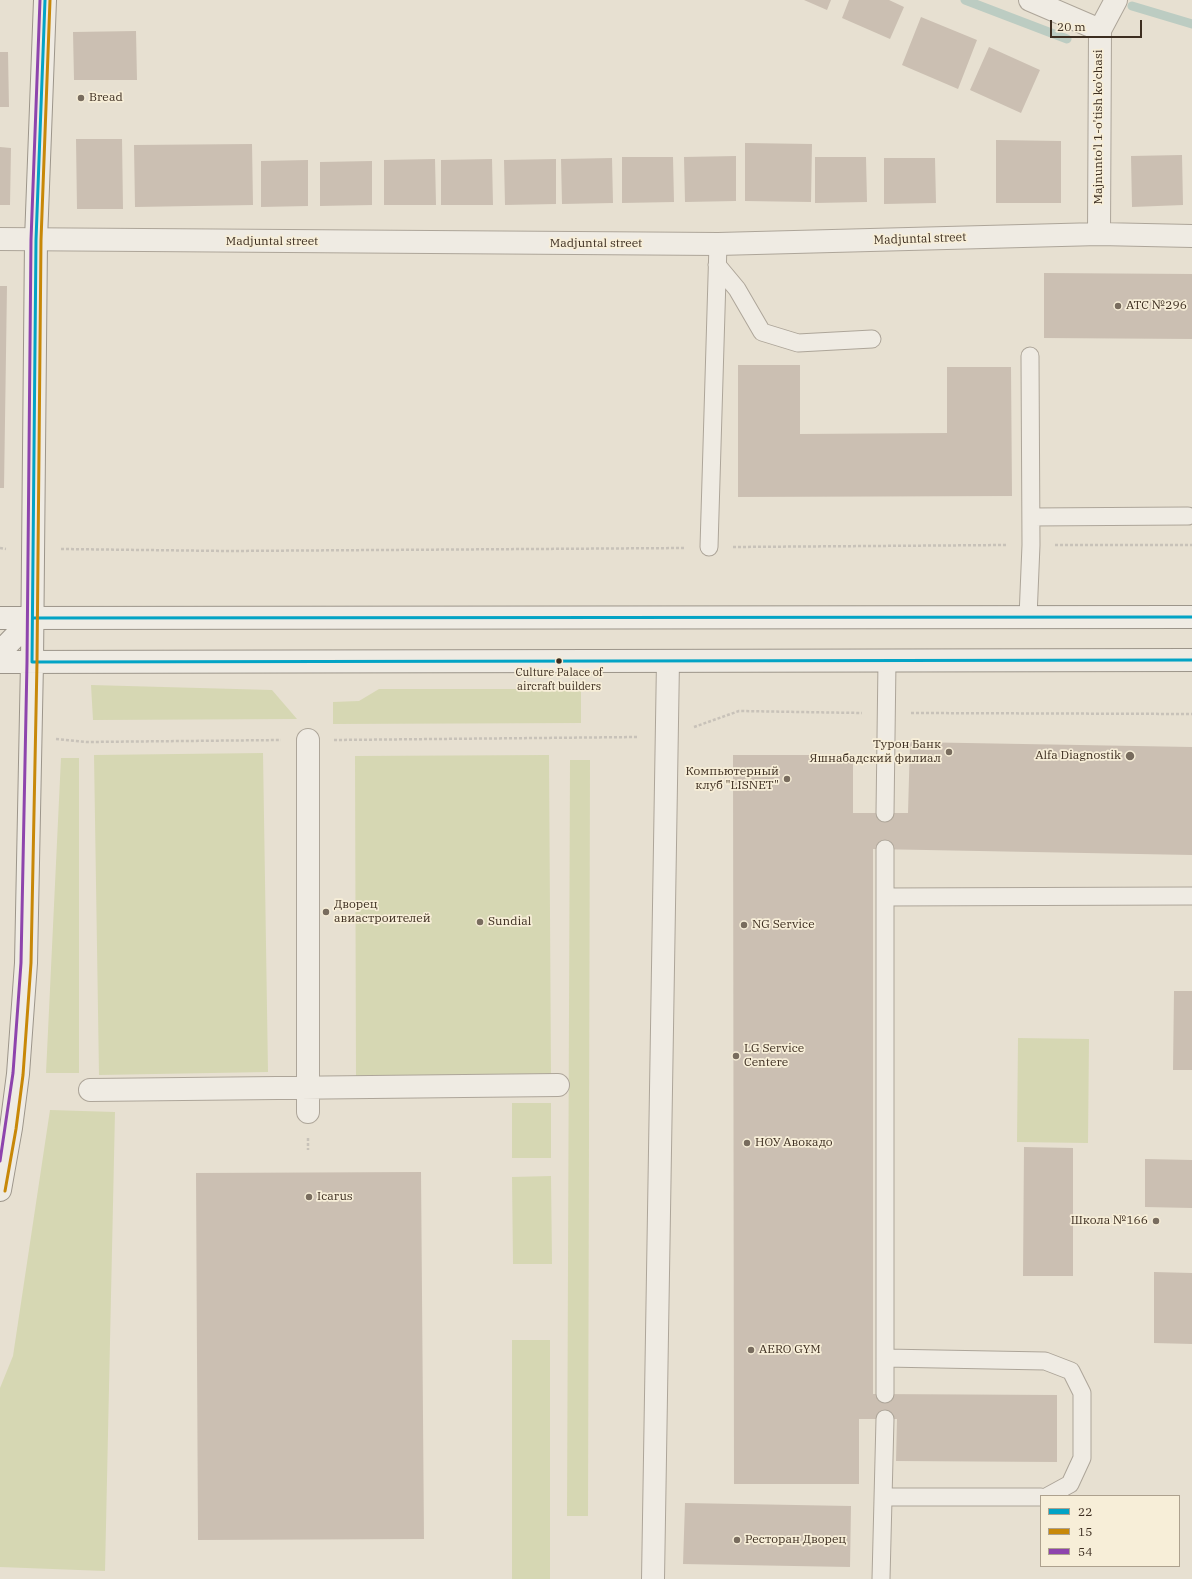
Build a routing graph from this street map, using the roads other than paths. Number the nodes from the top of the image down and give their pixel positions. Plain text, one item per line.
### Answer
1 (44, 0) edge
2 (1030, 0) edge
3 (1116, 0) edge
4 (1100, 30) junction
5 (1099, 234) junction
6 (1192, 236) edge
7 (0, 240) edge
8 (36, 240) junction
9 (718, 255) junction
10 (872, 339) dead end
11 (1030, 356) dead end
12 (1188, 516) dead end
13 (1031, 517) junction
14 (709, 547) road end
15 (1028, 617) junction
16 (1192, 617) edge
17 (0, 618) edge
18 (33, 618) junction
19 (0, 652) edge
20 (887, 660) junction
21 (1192, 660) edge
22 (668, 661) junction
23 (0, 662) edge
24 (32, 662) junction
25 (308, 740) road end
26 (885, 813) dead end
27 (885, 849) dead end
28 (1192, 896) edge
29 (885, 897) junction
30 (558, 1085) dead end
31 (308, 1088) junction
32 (90, 1090) dead end
33 (308, 1112) dead end
34 (0, 1190) edge
35 (885, 1358) junction
36 (886, 1394) dead end
37 (885, 1419) dead end
38 (1050, 1495) edge
39 (883, 1497) junction
40 (1040, 1498) edge
41 (653, 1579) edge
42 (881, 1579) edge

1 - 8 main road
2 - 4 main road
3 - 4 main road, Majnunto'l 1-o'tish ko'chasi
4 - 5 main road, Majnunto'l 1-o'tish ko'chasi
5 - 6 main road, Madjuntal street
5 - 9 main road, Madjuntal street
7 - 8 main road, Madjuntal street
8 - 9 main road, Madjuntal street
8 - 18 main road
9 - 10 lane
9 - 14 lane
11 - 13 lane
12 - 13 lane
13 - 15 lane
15 - 16 main road
15 - 18 main road
17 - 18 main road
18 - 19 main road
18 - 24 main road
20 - 21 main road
20 - 22 main road
20 - 26 lane
22 - 24 main road
22 - 41 main road
23 - 24 main road
24 - 34 main road
25 - 31 main road
27 - 29 lane
28 - 29 lane
29 - 35 lane
30 - 31 main road
31 - 32 main road
31 - 33 main road
35 - 36 lane
35 - 38 lane
37 - 39 lane
39 - 40 lane
39 - 42 lane

